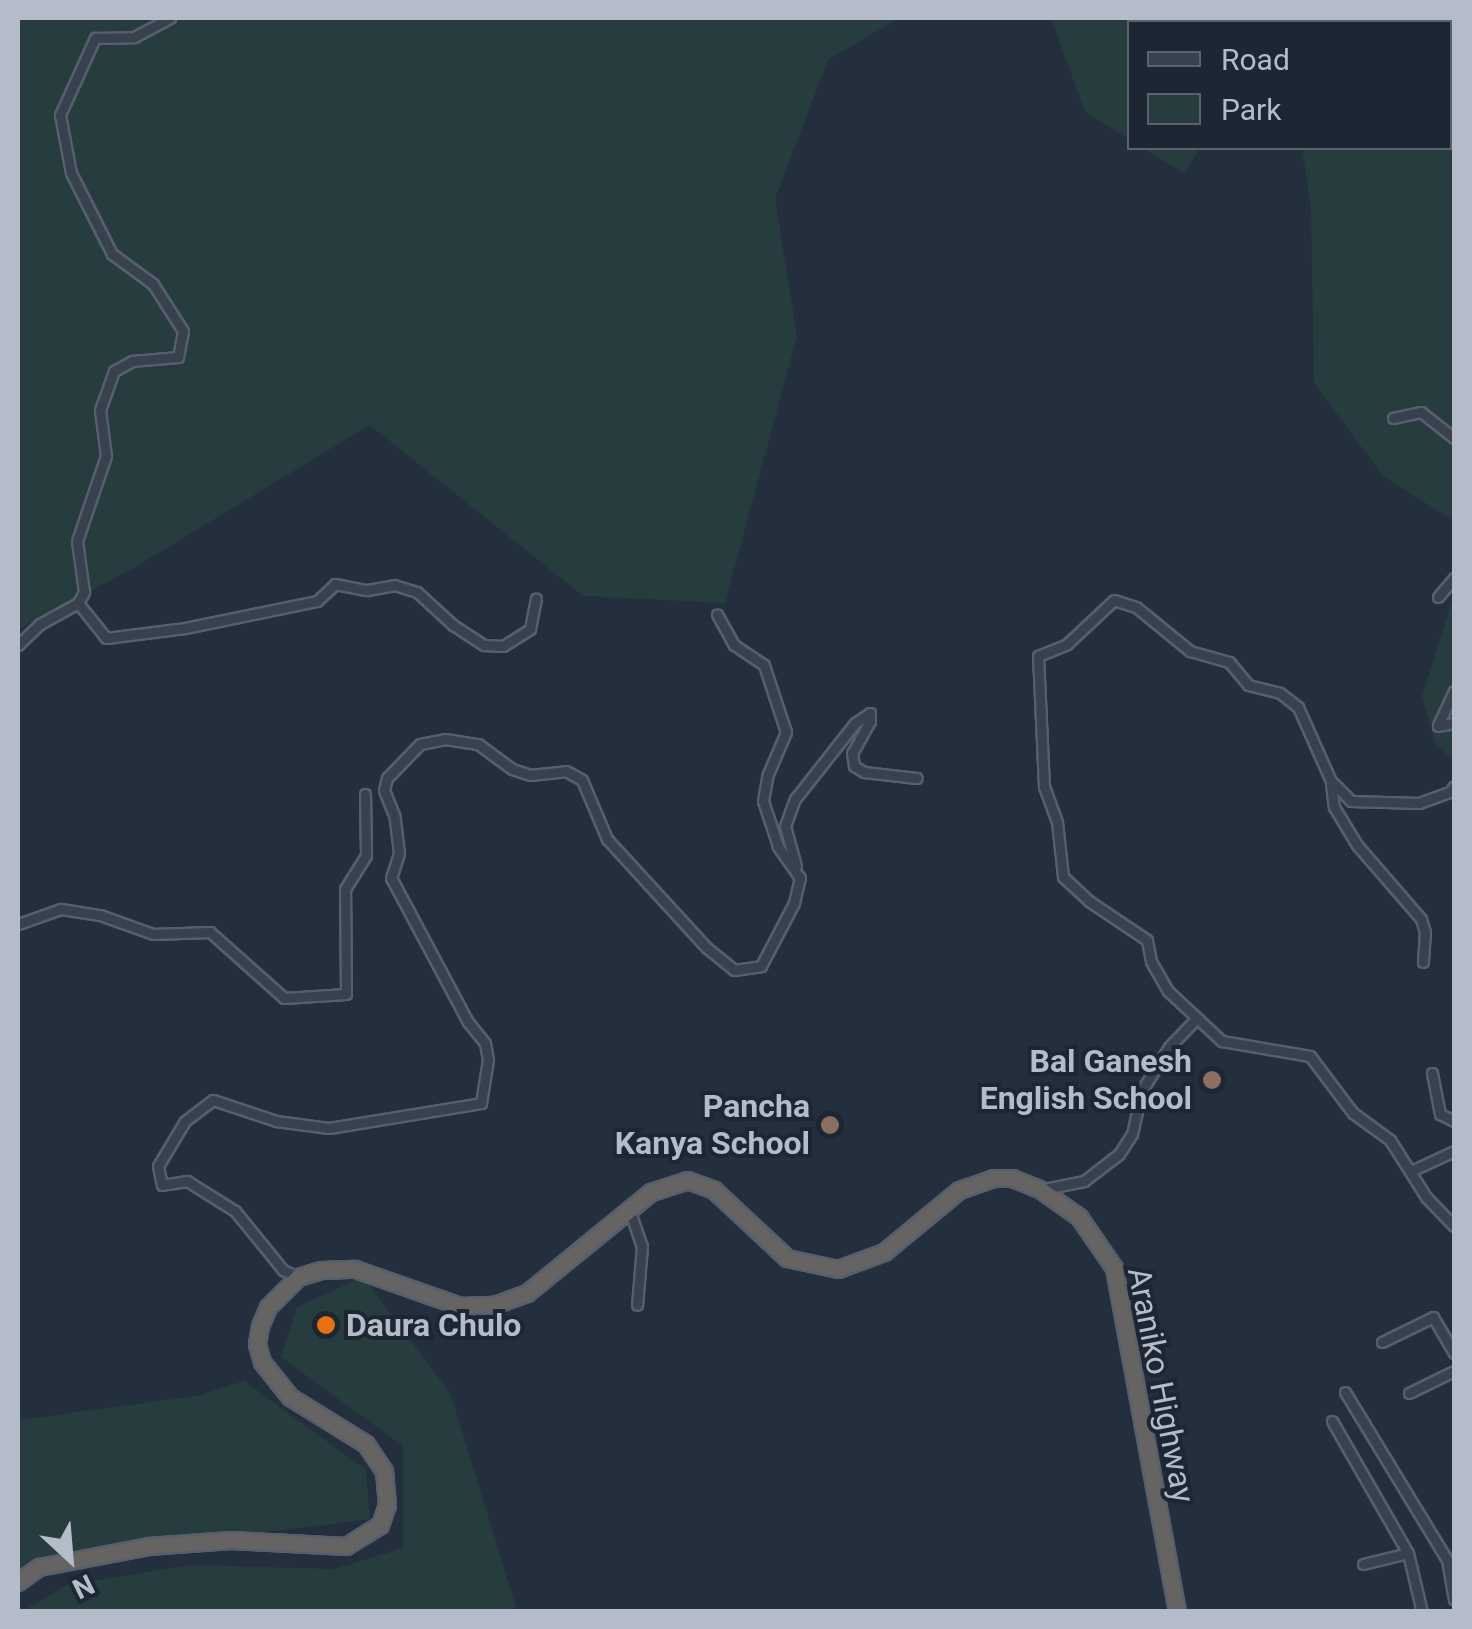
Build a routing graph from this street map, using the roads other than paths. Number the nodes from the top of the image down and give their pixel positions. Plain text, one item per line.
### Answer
1 (170, 18) edge
2 (1393, 418) dead end
3 (1454, 438) edge
4 (1454, 578) edge
5 (1438, 597) dead end
6 (536, 599) dead end
7 (78, 603) junction
8 (717, 614) dead end
9 (18, 645) edge
10 (1454, 691) edge
11 (1454, 723) edge
12 (917, 778) dead end
13 (1331, 781) junction
14 (1454, 786) edge
15 (365, 794) dead end
16 (800, 878) junction
17 (18, 924) edge
18 (1423, 962) dead end
19 (1197, 1018) junction
20 (1432, 1073) dead end
21 (1454, 1121) edge
22 (1454, 1150) edge
23 (1410, 1171) junction
24 (1041, 1190) junction
25 (629, 1209) junction
26 (1454, 1227) edge
27 (298, 1278) junction
28 (637, 1305) dead end
29 (1382, 1342) dead end
30 (1454, 1353) edge
31 (1454, 1371) edge
32 (1345, 1392) dead end
33 (1409, 1393) dead end
34 (1332, 1421) dead end
35 (1408, 1554) junction
36 (1363, 1564) dead end
37 (18, 1582) edge
38 (1454, 1600) edge
39 (1177, 1612) edge
40 (1422, 1612) edge

1 - 7 street
2 - 3 street
4 - 5 street
6 - 7 street
7 - 9 street
8 - 16 street
10 - 11 street
12 - 16 street
13 - 14 street
13 - 18 street
13 - 19 street
15 - 17 street
16 - 27 street
19 - 23 street
19 - 24 street
20 - 21 street
22 - 23 street
23 - 26 street
24 - 25 highway, Araniko Highway
24 - 39 highway, Araniko Highway
25 - 27 highway, Araniko Highway
25 - 28 street
27 - 37 highway
29 - 30 street
31 - 33 street
32 - 38 street
34 - 35 street
35 - 36 street
35 - 40 street

